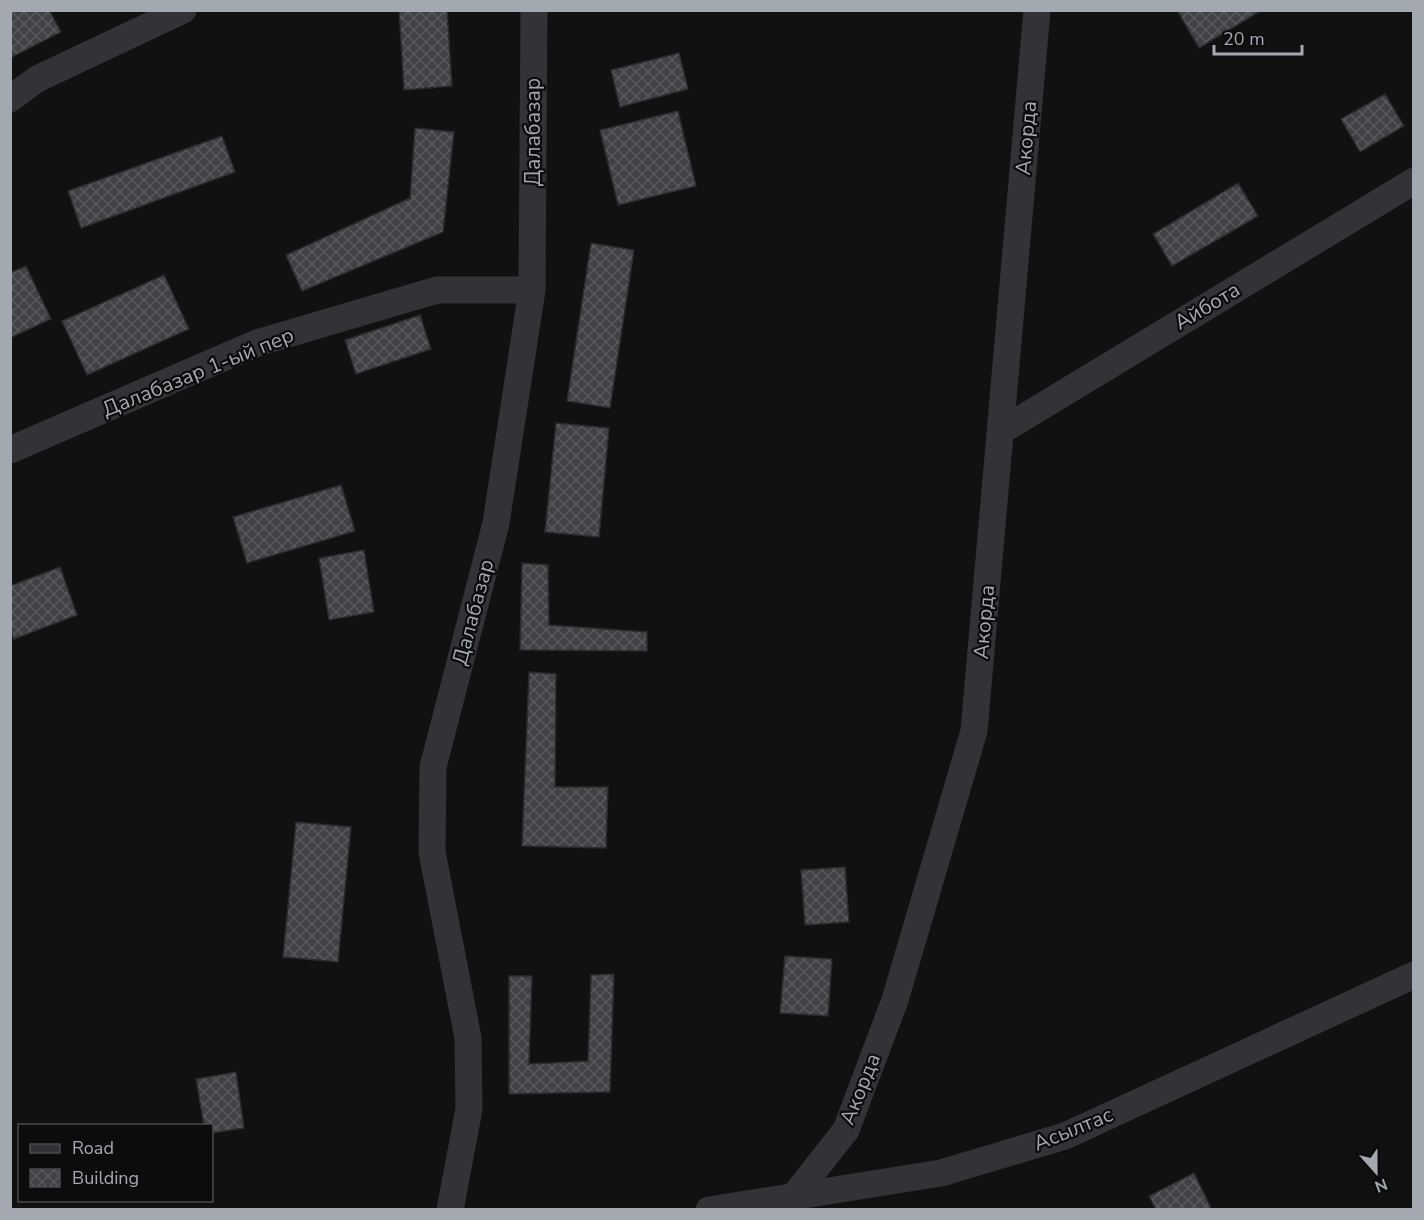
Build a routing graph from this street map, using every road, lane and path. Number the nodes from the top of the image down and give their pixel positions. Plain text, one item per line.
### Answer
1 (183, 10) edge
2 (534, 10) edge
3 (1037, 10) edge
4 (10, 99) edge
5 (1413, 182) edge
6 (532, 290) junction
7 (1001, 431) junction
8 (10, 450) edge
9 (1413, 975) edge
10 (794, 1197) junction
11 (450, 1209) edge
12 (710, 1209) edge

1 - 4 street
2 - 6 street, Далабазар
3 - 7 street, Акорда
5 - 7 street, Айбота
6 - 8 street, Далабазар 1-ый пер
6 - 11 street, Далабазар
7 - 10 street, Акорда
9 - 10 street, Асылтас
10 - 12 street, Асылтас

